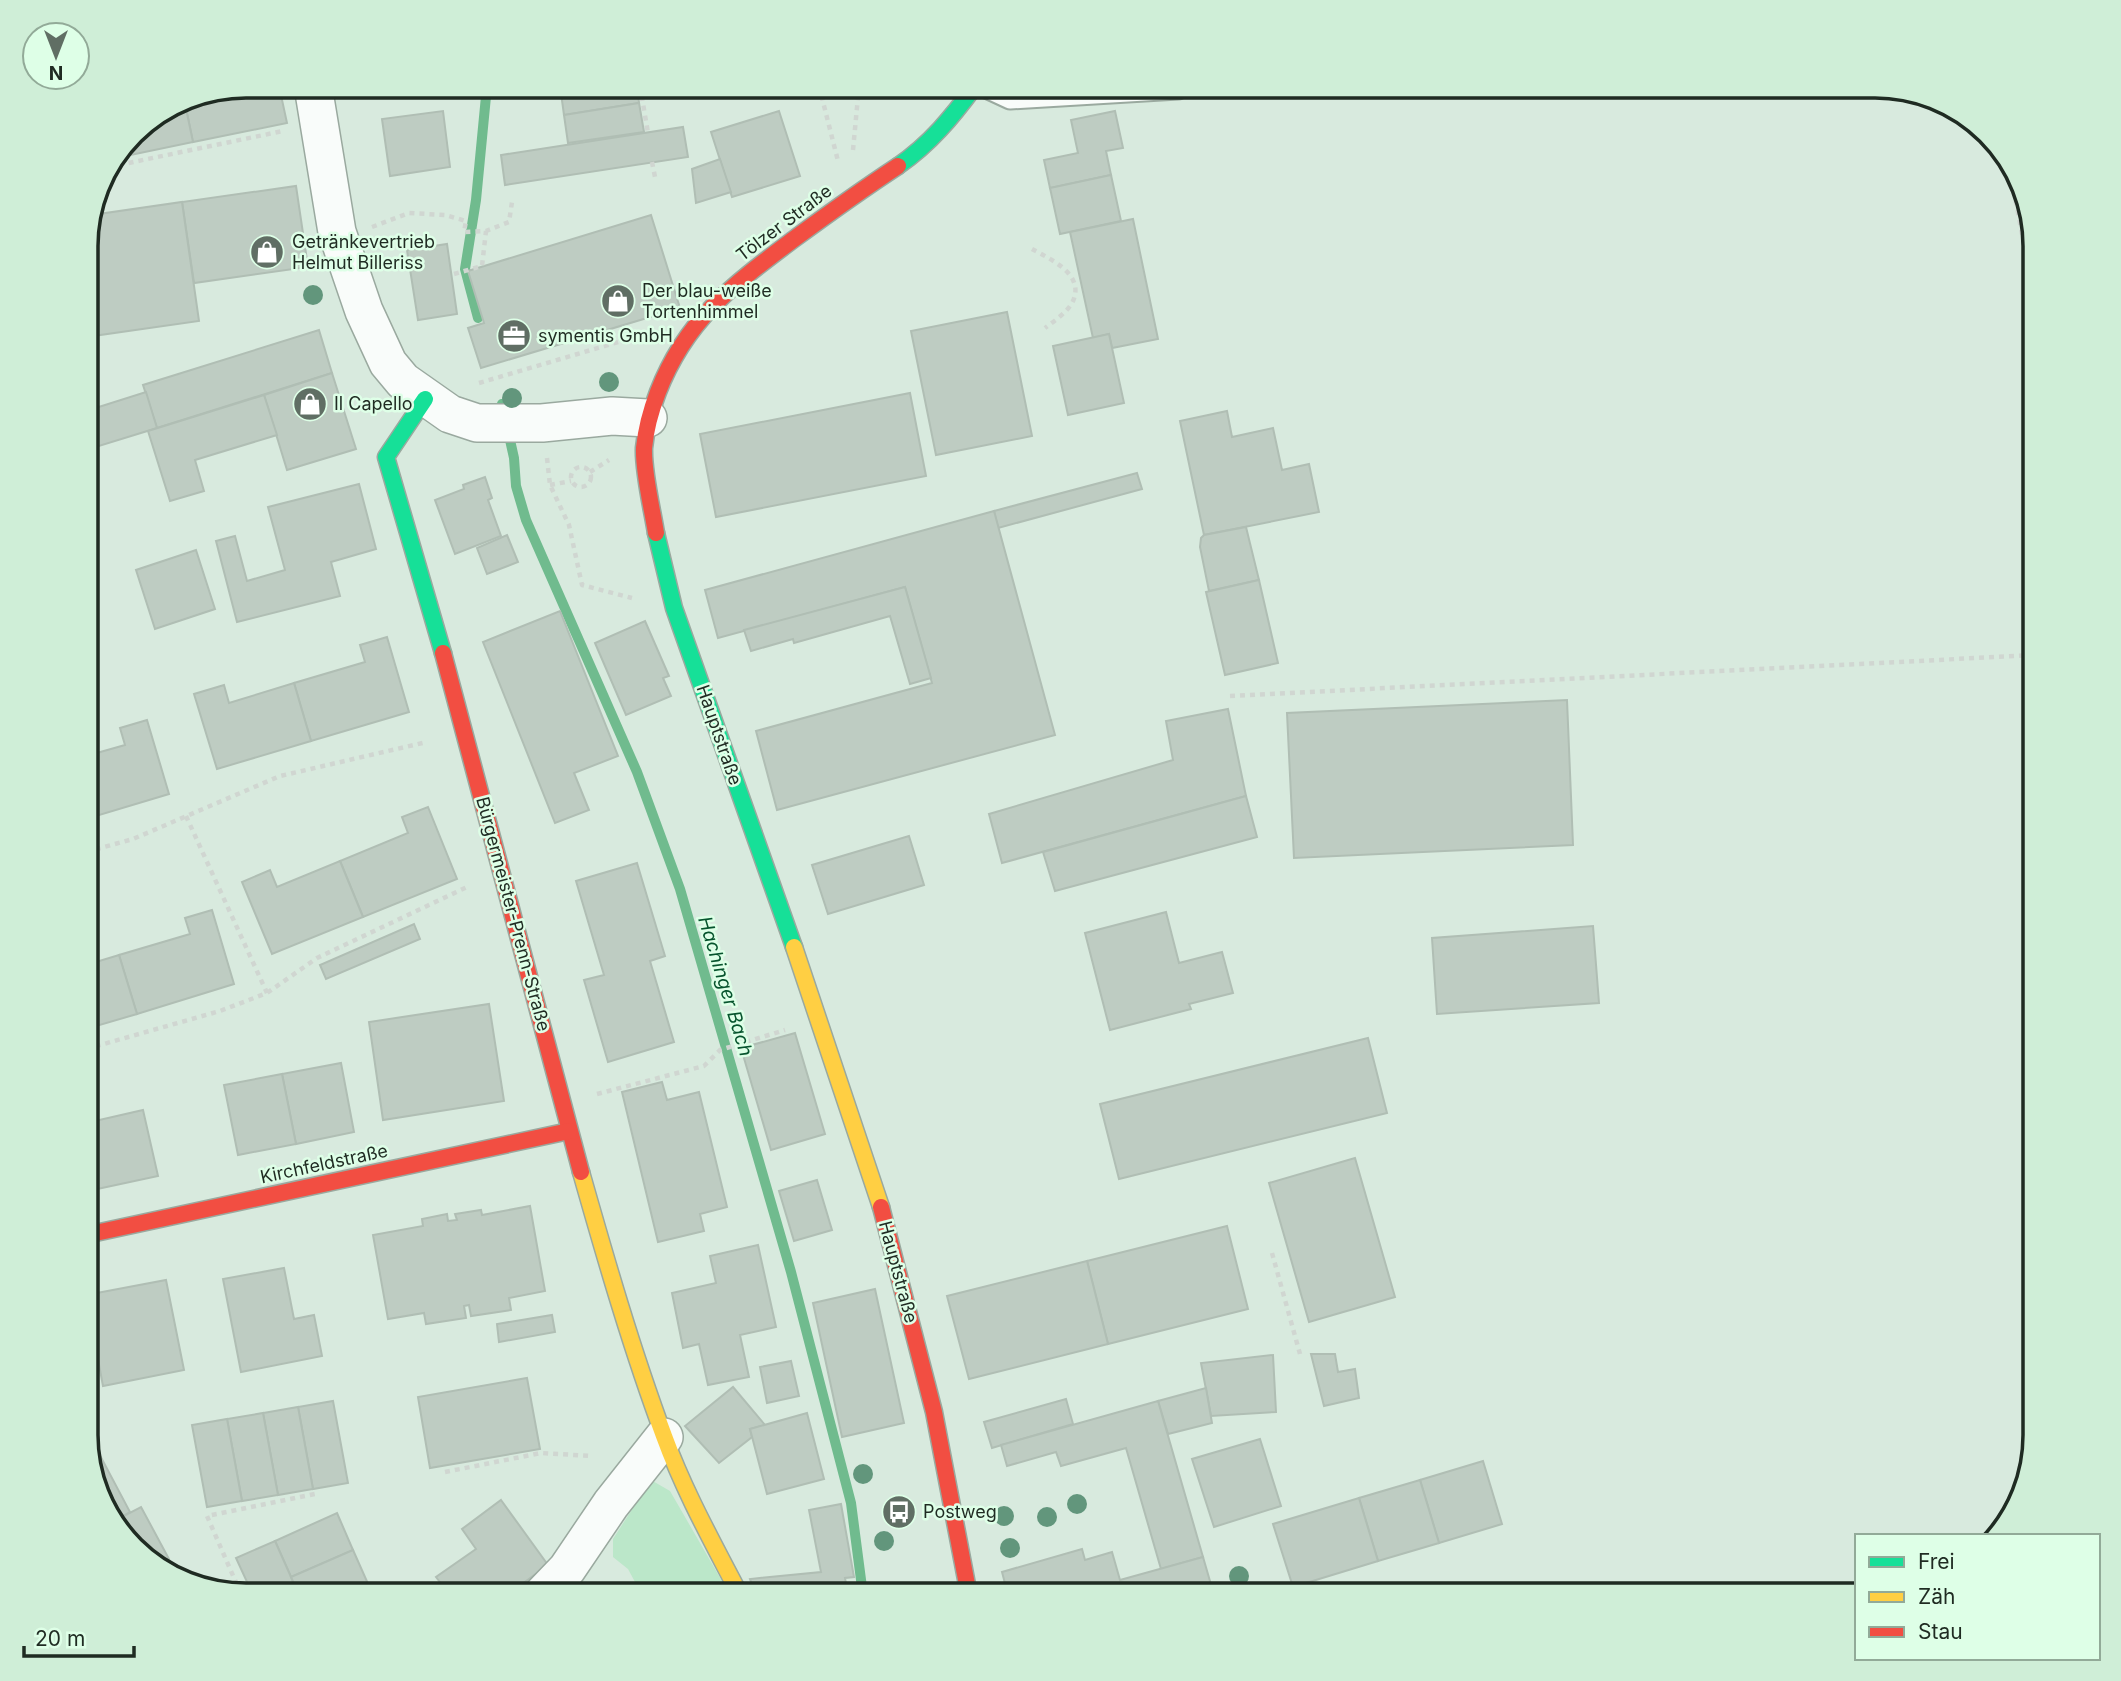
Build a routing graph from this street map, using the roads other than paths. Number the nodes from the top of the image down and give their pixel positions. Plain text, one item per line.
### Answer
1 (315, 98) edge
2 (966, 98) edge
3 (1008, 98) edge
4 (1027, 98) edge
5 (425, 399) junction
6 (648, 418) junction
7 (569, 1131) junction
8 (98, 1232) edge
9 (664, 1437) junction
10 (554, 1583) edge
11 (734, 1583) edge
12 (968, 1583) edge

1 - 5 street
2 - 6 street, Tölzer Straße
3 - 4 lane
5 - 6 street
5 - 7 street, Bürgermeister-Prenn-Straße
6 - 12 street, Hauptstraße
7 - 8 street, Kirchfeldstraße
7 - 9 street, Bürgermeister-Prenn-Straße
9 - 10 street
9 - 11 street, Bürgermeister-Prenn-Straße

